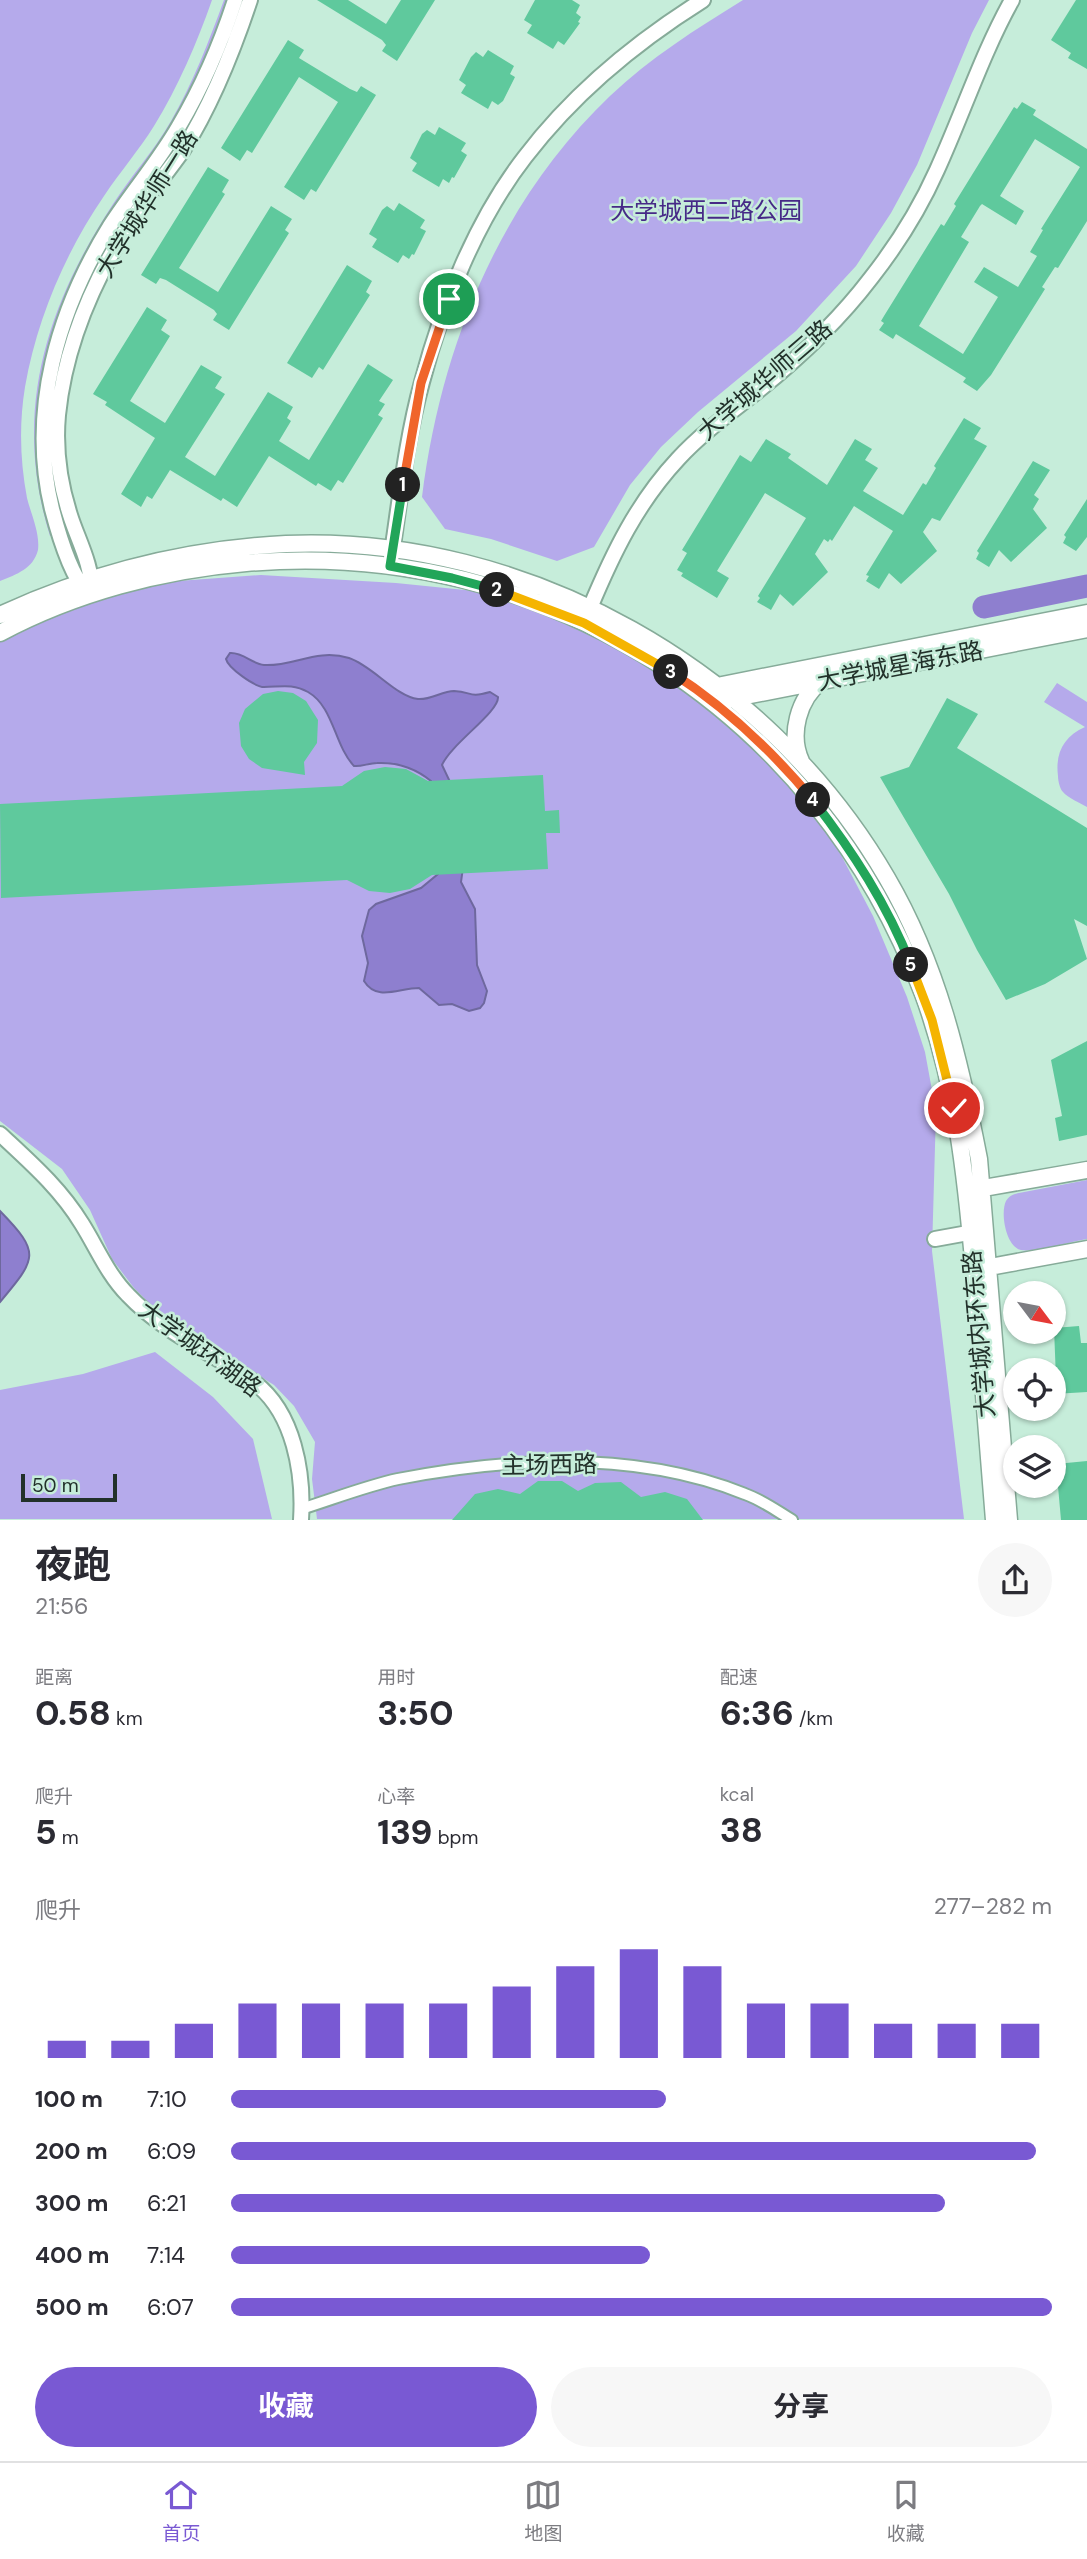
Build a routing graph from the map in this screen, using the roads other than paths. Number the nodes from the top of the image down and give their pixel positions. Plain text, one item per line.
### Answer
1 (234, 0) edge
2 (250, 0) edge
3 (703, 0) edge
4 (1012, 0) edge
5 (391, 558) junction
6 (85, 581) junction
7 (91, 595) junction
8 (590, 608) junction
9 (1087, 613) edge
10 (0, 615) edge
11 (1087, 629) edge
12 (0, 633) edge
13 (824, 681) junction
14 (717, 686) junction
15 (732, 699) junction
16 (713, 702) junction
17 (802, 764) junction
18 (0, 1134) edge
19 (1087, 1170) edge
20 (975, 1190) junction
21 (978, 1231) junction
22 (935, 1239) dead end
23 (1087, 1249) edge
24 (982, 1268) junction
25 (301, 1514) edge
26 (792, 1520) edge
27 (994, 1520) edge
28 (1009, 1520) edge

1 - 6 street, 大学城华师一路
2 - 6 street, 大学城华师一路
3 - 5 street
4 - 8 street, 大学城华师三路
5 - 6 main road
5 - 7 main road
5 - 8 main road
5 - 16 main road
6 - 7 street, 大学城华师一路
6 - 10 main road
7 - 12 main road
8 - 14 main road
9 - 14 main road, 大学城星海东路
11 - 13 main road, 大学城星海东路
13 - 15 main road, 大学城星海东路
13 - 17 main road
14 - 15 main road
15 - 16 main road, 大学城星海东路
15 - 17 main road
16 - 20 main road
17 - 20 main road
18 - 25 street, 大学城环湖路
19 - 20 main road
20 - 21 main road
21 - 22 street
21 - 24 main road
23 - 24 main road
24 - 27 main road, 大学城内环东路
24 - 28 main road, 大学城内环东路
25 - 26 street, 主场西路

